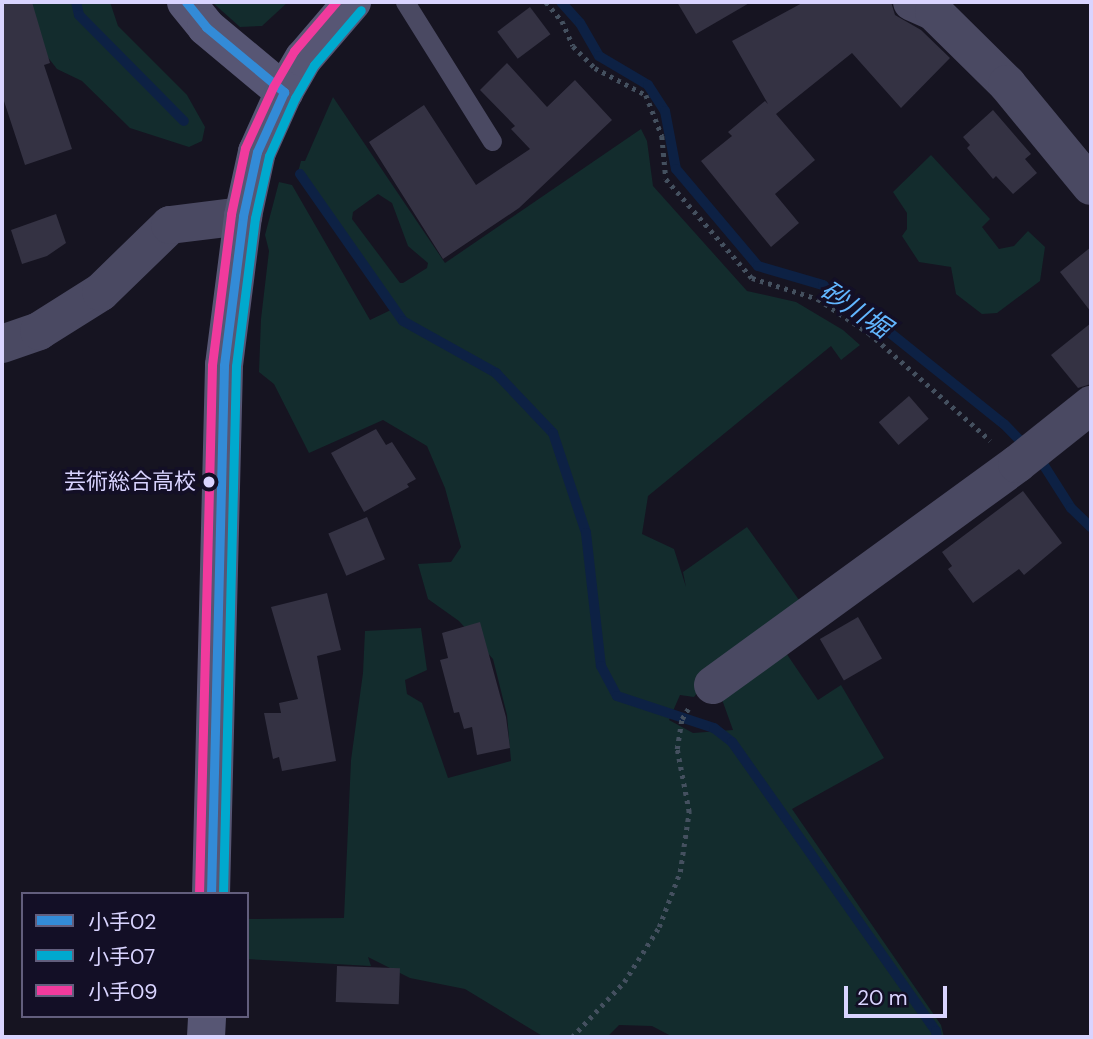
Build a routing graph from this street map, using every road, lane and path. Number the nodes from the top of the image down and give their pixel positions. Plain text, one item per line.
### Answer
1 (186, 2) edge
2 (352, 2) edge
3 (405, 2) edge
4 (547, 2) edge
5 (912, 2) edge
6 (276, 107) junction
7 (492, 141) dead end
8 (1091, 186) edge
9 (243, 216) junction
10 (2, 344) edge
11 (1091, 405) edge
12 (1031, 453) junction
13 (713, 685) dead end
14 (683, 718) dead end
15 (211, 892) edge
16 (206, 1018) edge
17 (206, 1037) edge
18 (572, 1037) edge

1 - 6 main road
2 - 6 main road
3 - 7 lane
4 - 12 path
5 - 8 street
6 - 9 main road
9 - 10 street
9 - 15 main road
11 - 12 street
12 - 13 street
14 - 18 path
16 - 17 main road

